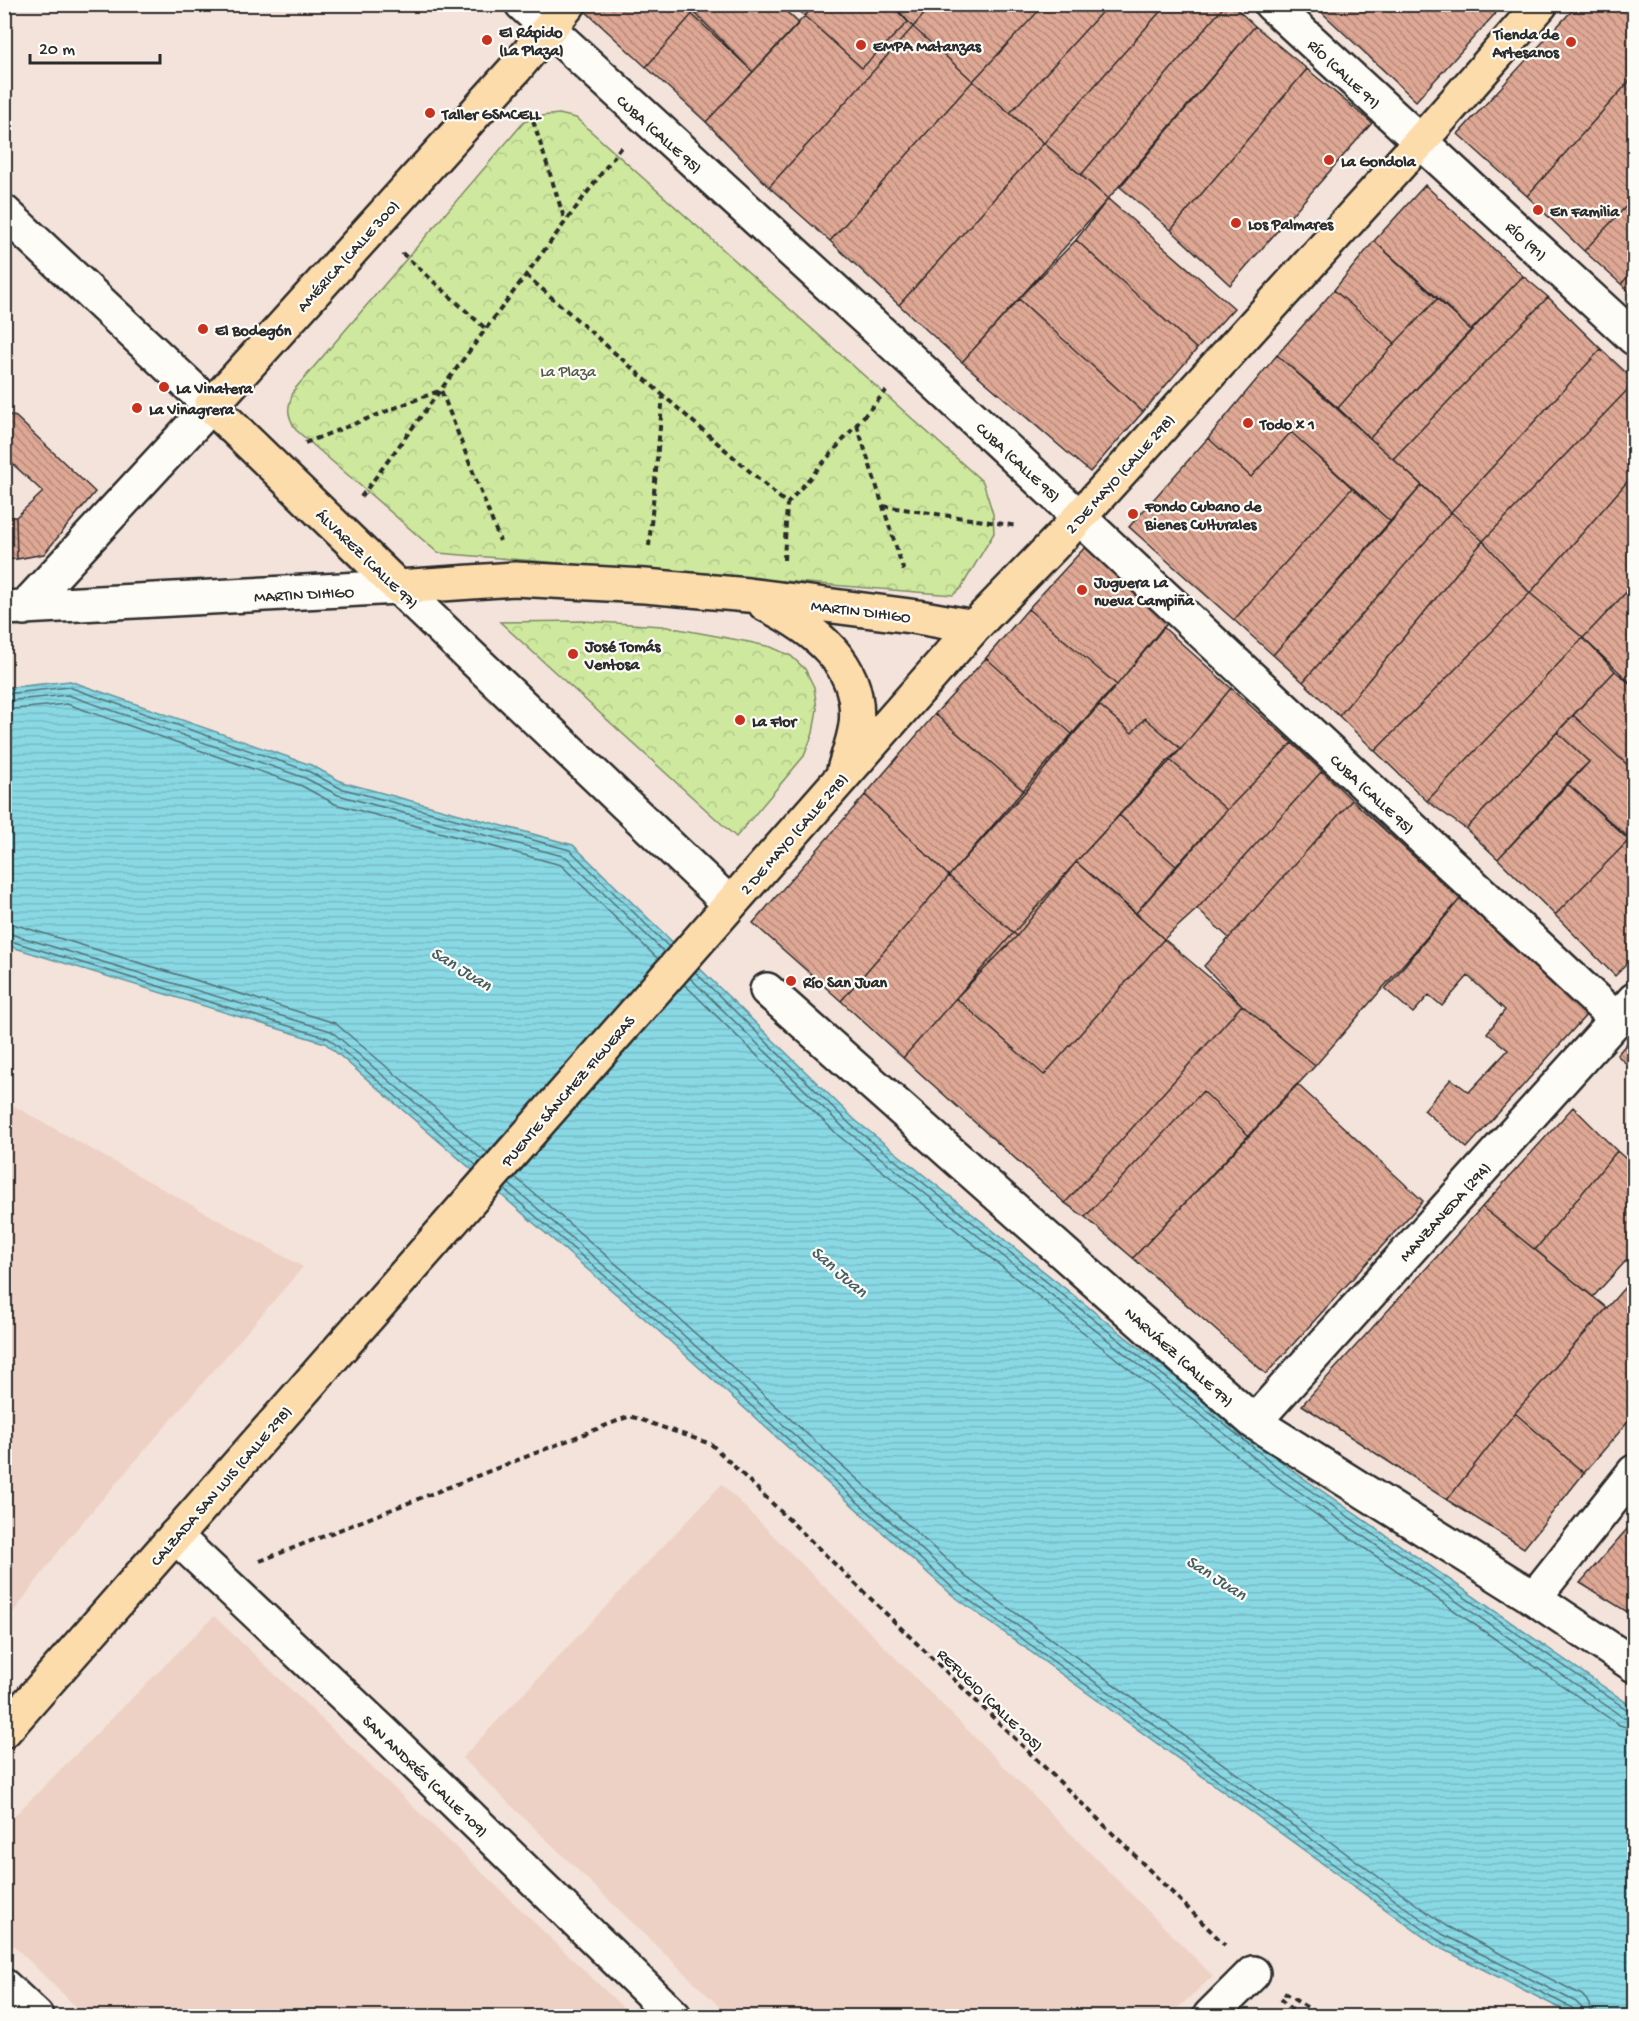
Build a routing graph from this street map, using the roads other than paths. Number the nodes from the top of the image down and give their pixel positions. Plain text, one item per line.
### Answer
1 (522, 4) edge
2 (568, 4) edge
3 (1270, 4) edge
4 (1541, 4) edge
5 (548, 29) junction
6 (1420, 142) junction
7 (4, 212) edge
8 (1635, 338) edge
9 (211, 406) junction
10 (1072, 525) junction
11 (398, 587) junction
12 (748, 595) junction
13 (14, 608) edge
14 (974, 627) junction
15 (843, 777) junction
16 (730, 904) junction
17 (698, 941) joint
18 (767, 990) dead end
19 (1626, 1010) edge
20 (436, 1239) joint
21 (1254, 1422) junction
22 (1635, 1472) edge
23 (176, 1536) junction
24 (1534, 1598) junction
25 (1635, 1665) edge
26 (4, 1731) edge
27 (1253, 1973) road end
28 (4, 1986) edge
29 (36, 2016) edge
30 (675, 2016) edge
31 (1210, 2016) edge

1 - 5 street, CUBA (CALLE 95)
2 - 5 main road, AMÉRICA (CALLE 300)
3 - 6 street, RÍO (CALLE 91)
4 - 6 main road, 2 DE MAYO (CALLE 298)
5 - 9 main road, AMÉRICA (CALLE 300)
5 - 10 street, CUBA (CALLE 95)
6 - 8 street, RÍO (91)
6 - 10 main road, 2 DE MAYO (CALLE 298)
7 - 9 street, ÁLVAREZ (CALLE 97)
9 - 11 main road, ÁLVAREZ (CALLE 97)
9 - 13 street, AMÉRICA (CALLE 300)
10 - 14 main road, 2 DE MAYO (CALLE 298)
10 - 19 street, CUBA (CALLE 95)
11 - 12 main road, MARTIN DIHIGO
11 - 13 street, MARTIN DIHIGO
11 - 16 street, ÁLVAREZ (CALLE 97)
12 - 14 main road, MARTIN DIHIGO
12 - 15 main road, MARTIN DIHIGO
14 - 15 main road, 2 DE MAYO (CALLE 298)
15 - 16 main road, 2 DE MAYO (CALLE 298)
16 - 17 main road, 2 DE MAYO (CALLE 298)
17 - 20 main road, PUENTE SÁNCHEZ FIGUERAS
18 - 21 street, NARVÁEZ (CALLE 97)
19 - 21 street, MANZANEDA (294)
20 - 23 main road, CALZADA SAN LUIS (CALLE 298)
21 - 24 street, NARVÁEZ (CALLE 97)
22 - 24 street
23 - 26 main road, CALZADA SAN LUIS (CALLE 298)
23 - 30 street, SAN ANDRÉS (CALLE 109)
24 - 25 street, NARVÁEZ (CALLE 97)
27 - 31 street
28 - 29 street

